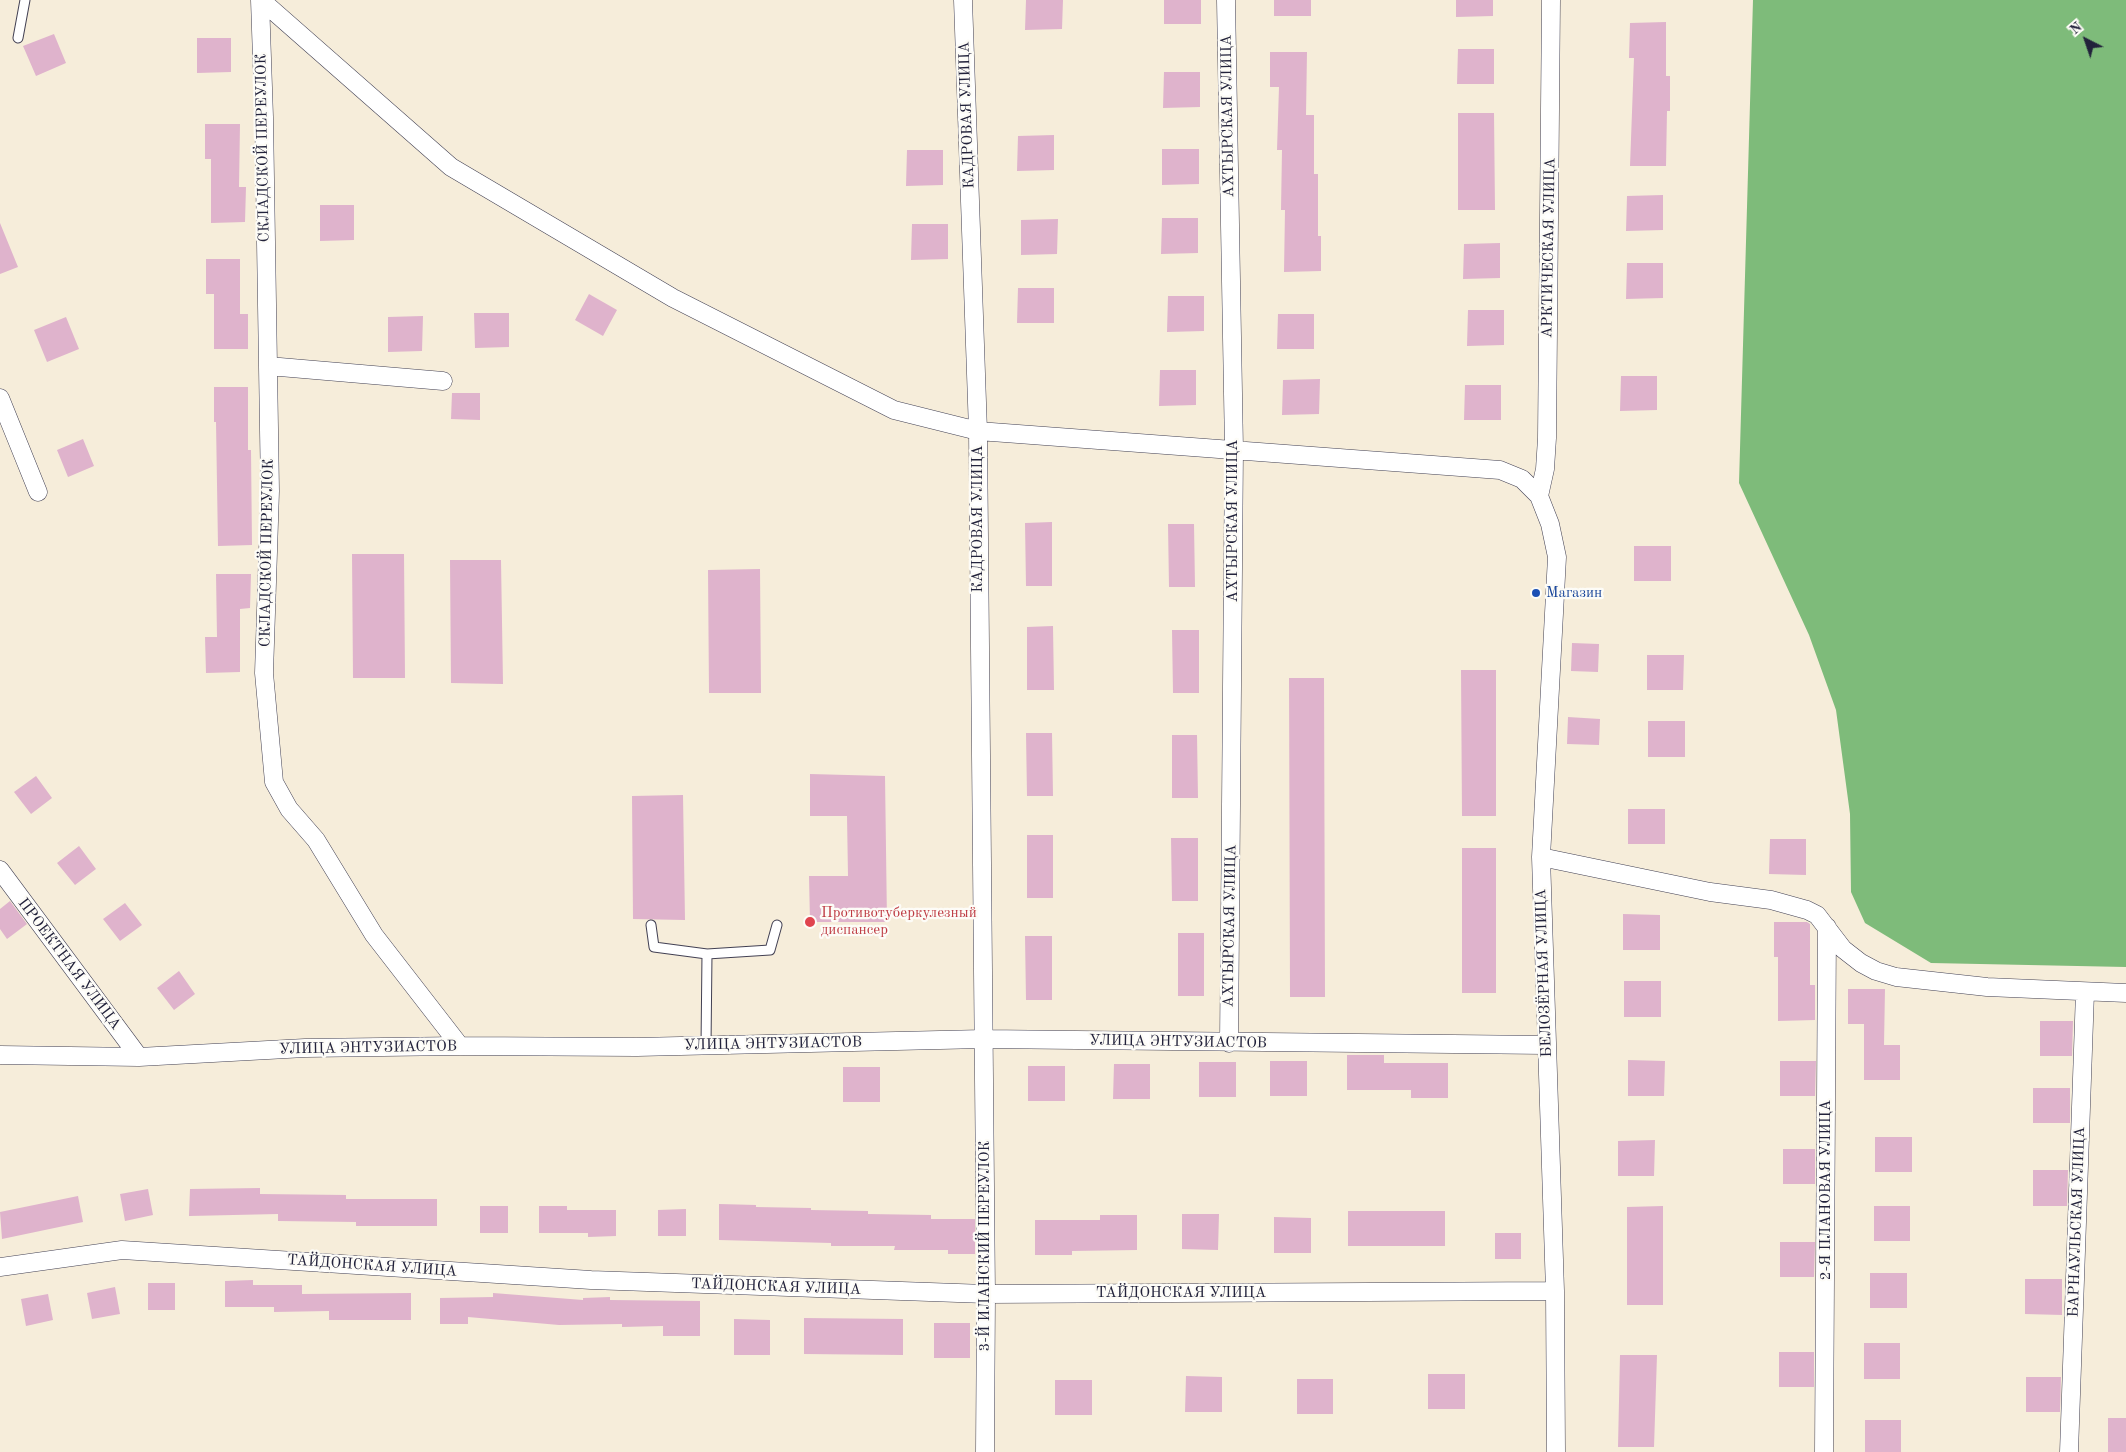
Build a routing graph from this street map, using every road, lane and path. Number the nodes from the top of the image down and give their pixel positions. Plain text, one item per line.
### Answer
1 (25, 0) edge
2 (260, 0) edge
3 (963, 0) edge
4 (1226, 0) edge
5 (1551, 0) edge
6 (18, 38) dead end
7 (268, 366) junction
8 (443, 381) dead end
9 (0, 398) edge
10 (978, 431) junction
11 (1234, 449) junction
12 (38, 492) dead end
13 (1539, 496) junction
14 (1541, 857) junction
15 (0, 870) edge
16 (651, 925) dead end
17 (777, 925) dead end
18 (1827, 927) junction
19 (706, 954) junction
20 (2085, 992) junction
21 (2126, 993) edge
22 (983, 1039) junction
23 (1229, 1043) junction
24 (1546, 1045) junction
25 (460, 1046) junction
26 (706, 1046) junction
27 (0, 1055) edge
28 (139, 1057) junction
29 (0, 1268) edge
30 (1555, 1291) junction
31 (986, 1294) junction
32 (985, 1452) edge
33 (1556, 1452) edge
34 (1824, 1452) edge
35 (2069, 1452) edge

1 - 6 lane
2 - 7 street, СКЛАДСКОЙ ПЕРЕУЛОК
2 - 10 street
3 - 10 street, КАДРОВАЯ УЛИЦА
4 - 11 street, АХТЫРСКАЯ УЛИЦА
5 - 13 street, АРКТИЧЕСКАЯ УЛИЦА
7 - 8 street
7 - 25 street, СКЛАДСКОЙ ПЕРЕУЛОК
9 - 12 street
10 - 11 street
10 - 22 street, КАДРОВАЯ УЛИЦА
11 - 13 street
11 - 23 street, АХТЫРСКАЯ УЛИЦА
13 - 14 street, БЕЛОЗЁРНАЯ УЛИЦА
14 - 18 street
14 - 24 street, БЕЛОЗЁРНАЯ УЛИЦА
15 - 28 street, ПРОЕКТНАЯ УЛИЦА
16 - 19 lane
17 - 19 lane
18 - 20 street
18 - 34 street, 2-Я ПЛАНОВАЯ УЛИЦА
19 - 26 lane
20 - 21 street
20 - 35 street, БАРНАУЛЬСКАЯ УЛИЦА
22 - 23 street, УЛИЦА ЭНТУЗИАСТОВ
22 - 26 street, УЛИЦА ЭНТУЗИАСТОВ
22 - 31 street, 3-Й ИЛАНСКИЙ ПЕРЕУЛОК
23 - 24 street, УЛИЦА ЭНТУЗИАСТОВ
24 - 30 street, БЕЛОЗЁРНАЯ УЛИЦА
25 - 26 street, УЛИЦА ЭНТУЗИАСТОВ
25 - 28 street, УЛИЦА ЭНТУЗИАСТОВ
27 - 28 street, УЛИЦА ЭНТУЗИАСТОВ
29 - 31 street, ТАЙДОНСКАЯ УЛИЦА
30 - 31 street, ТАЙДОНСКАЯ УЛИЦА
30 - 33 street, БЕЛОЗЁРНАЯ УЛИЦА
31 - 32 street, 3-Й ИЛАНСКИЙ ПЕРЕУЛОК

